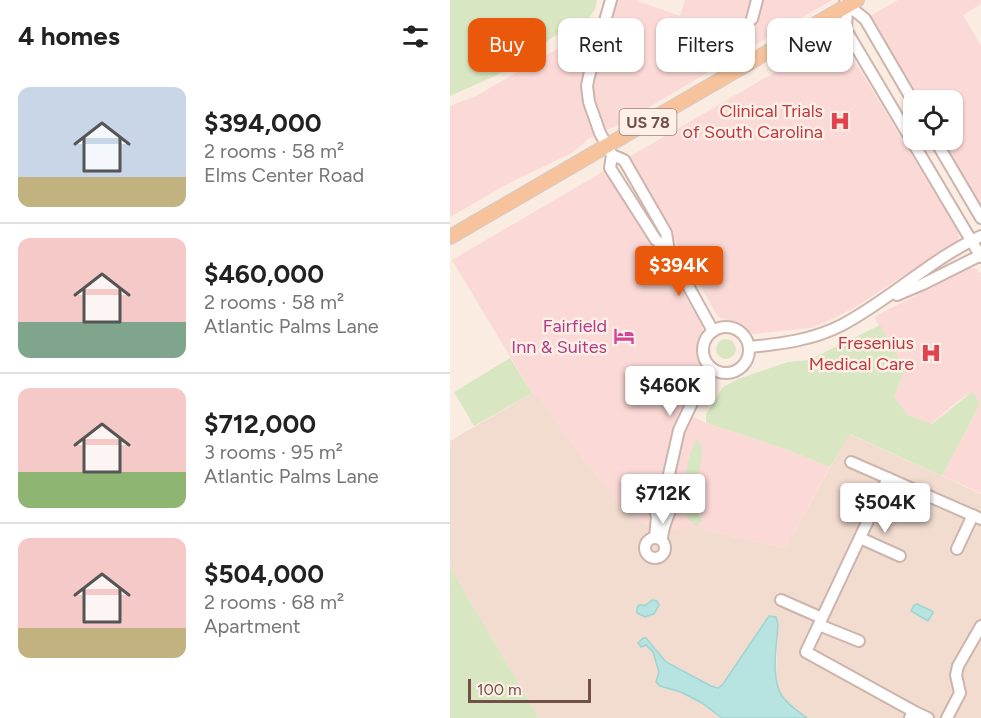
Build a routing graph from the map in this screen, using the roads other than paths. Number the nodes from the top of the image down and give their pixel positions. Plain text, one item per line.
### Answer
1 (611, 0) edge
2 (757, 0) edge
3 (849, 2) edge
4 (752, 18) edge
5 (907, 90) edge
6 (609, 150) junction
7 (941, 150) edge
8 (981, 218) edge
9 (450, 237) edge
10 (976, 238) edge
11 (669, 251) junction
12 (981, 255) edge
13 (883, 300) junction
14 (713, 330) junction
15 (749, 347) junction
16 (712, 369) junction
17 (851, 462) dead end
18 (888, 478) junction
19 (667, 483) junction
20 (977, 517) edge
21 (860, 538) junction
22 (957, 549) dead end
23 (900, 556) dead end
24 (780, 600) dead end
25 (821, 621) junction
26 (981, 626) edge
27 (860, 641) dead end
28 (911, 714) edge
29 (928, 718) edge
30 (946, 718) edge

1 - 6 street
2 - 4 street
3 - 5 street
3 - 6 main road, US 78
3 - 10 street
6 - 9 main road, US 78
6 - 11 street
6 - 11 street
7 - 8 street
10 - 12 street
10 - 13 street
11 - 14 street
12 - 13 street
13 - 15 street
14 - 15 street
14 - 16 street
15 - 16 street
16 - 19 street
17 - 18 street
18 - 20 street
18 - 21 street
19 - 19 street
20 - 22 street
21 - 23 street
21 - 25 street
24 - 25 street
25 - 27 street
25 - 28 street
26 - 30 street
28 - 29 street

